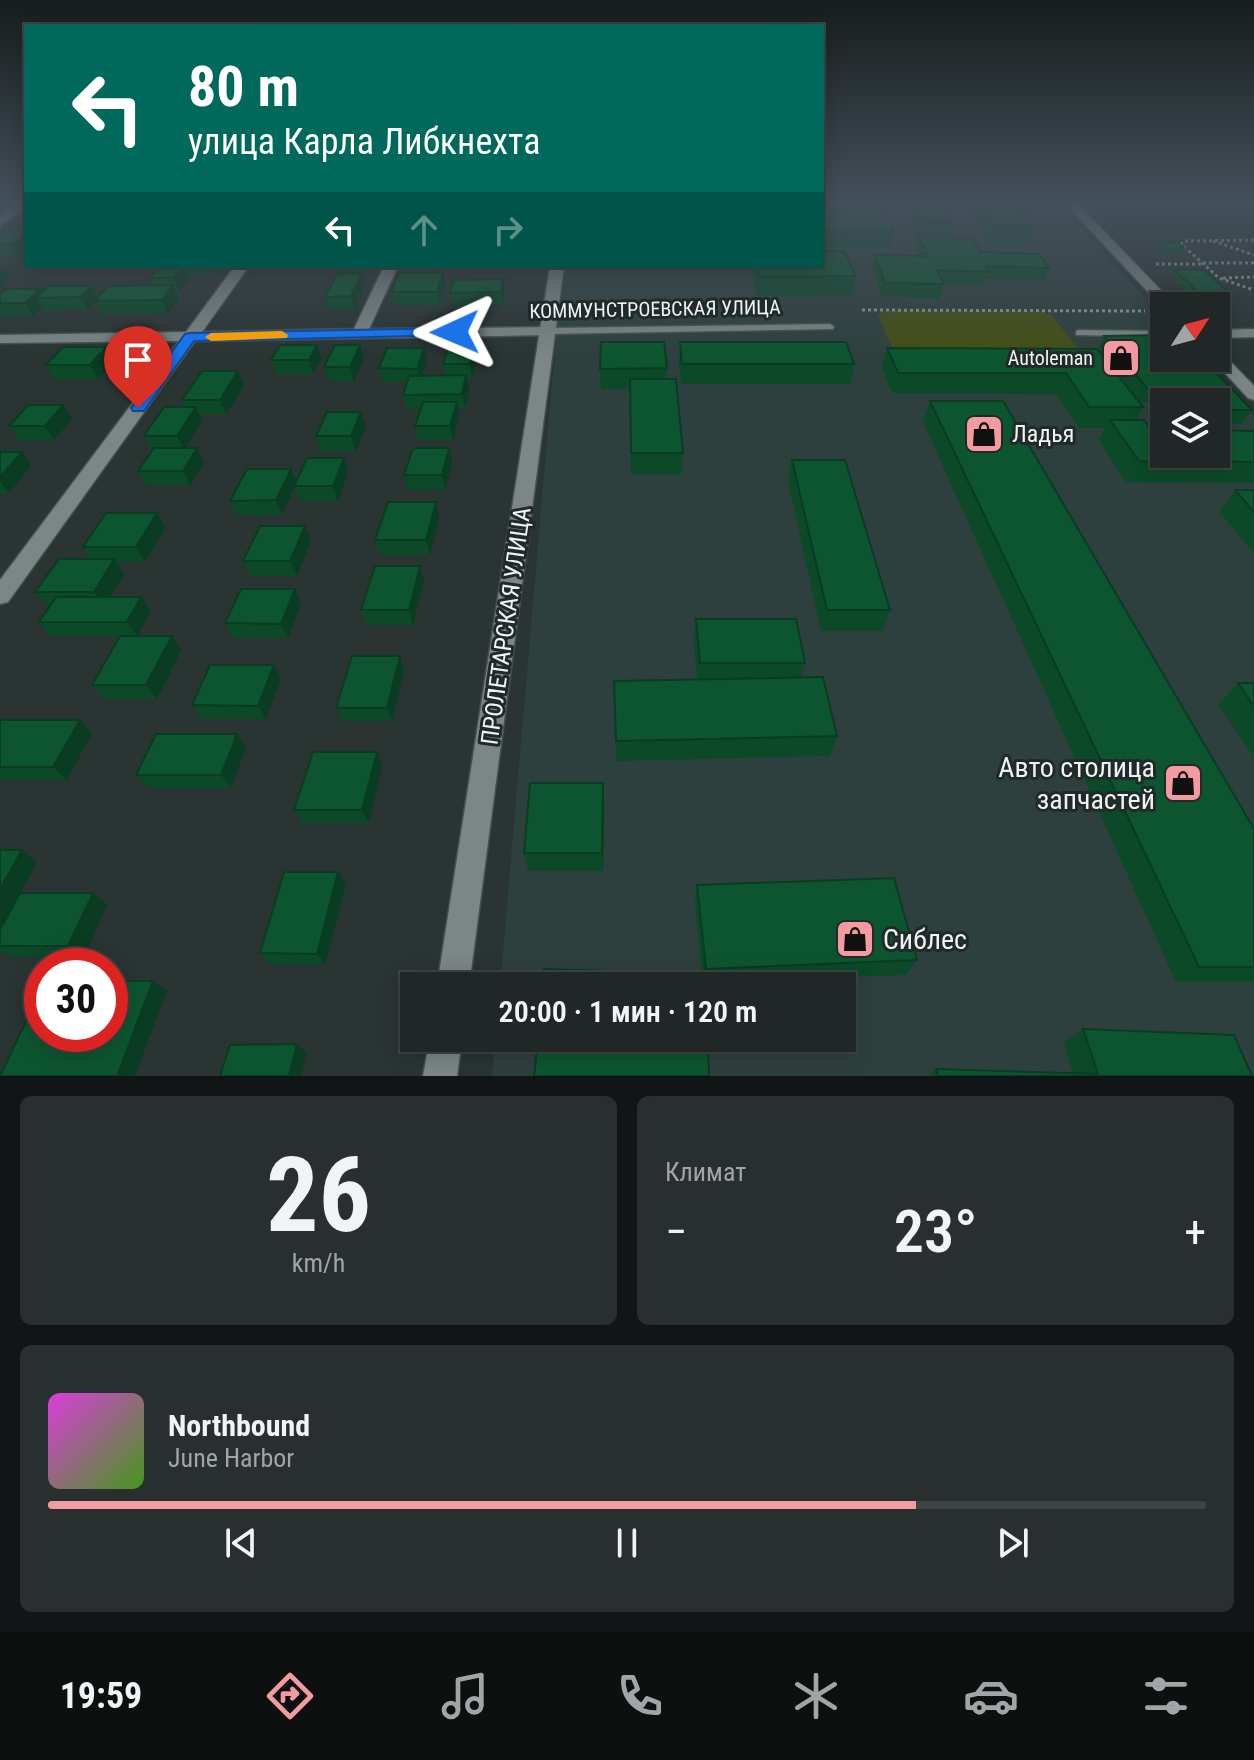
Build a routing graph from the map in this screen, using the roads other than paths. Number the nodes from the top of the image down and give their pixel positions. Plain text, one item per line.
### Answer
1 (1119, 254) edge
2 (241, 268) edge
3 (390, 268) edge
4 (557, 268) edge
5 (1156, 292) edge
6 (830, 327) dead end
7 (549, 331) junction
8 (360, 333) junction
9 (1079, 333) dead end
10 (1254, 333) edge
11 (1150, 334) edge
12 (1230, 334) edge
13 (190, 337) junction
14 (0, 339) edge
15 (1230, 370) edge
16 (1254, 395) edge
17 (0, 596) edge
18 (455, 972) edge
19 (444, 1052) edge
20 (440, 1076) edge

1 - 5 street
2 - 13 street
3 - 8 street
4 - 7 street, ПРОЛЕТАРСКАЯ УЛИЦА
6 - 7 lane, КОММУНСТРОЕВСКАЯ УЛИЦА
7 - 8 street, КОММУНСТРОЕВСКАЯ УЛИЦА
7 - 18 street, ПРОЛЕТАРСКАЯ УЛИЦА
8 - 13 street, КОММУНСТРОЕВСКАЯ УЛИЦА
9 - 11 lane
10 - 12 street
13 - 14 street, КОММУНСТРОЕВСКАЯ УЛИЦА
13 - 17 street
15 - 16 street
19 - 20 street

